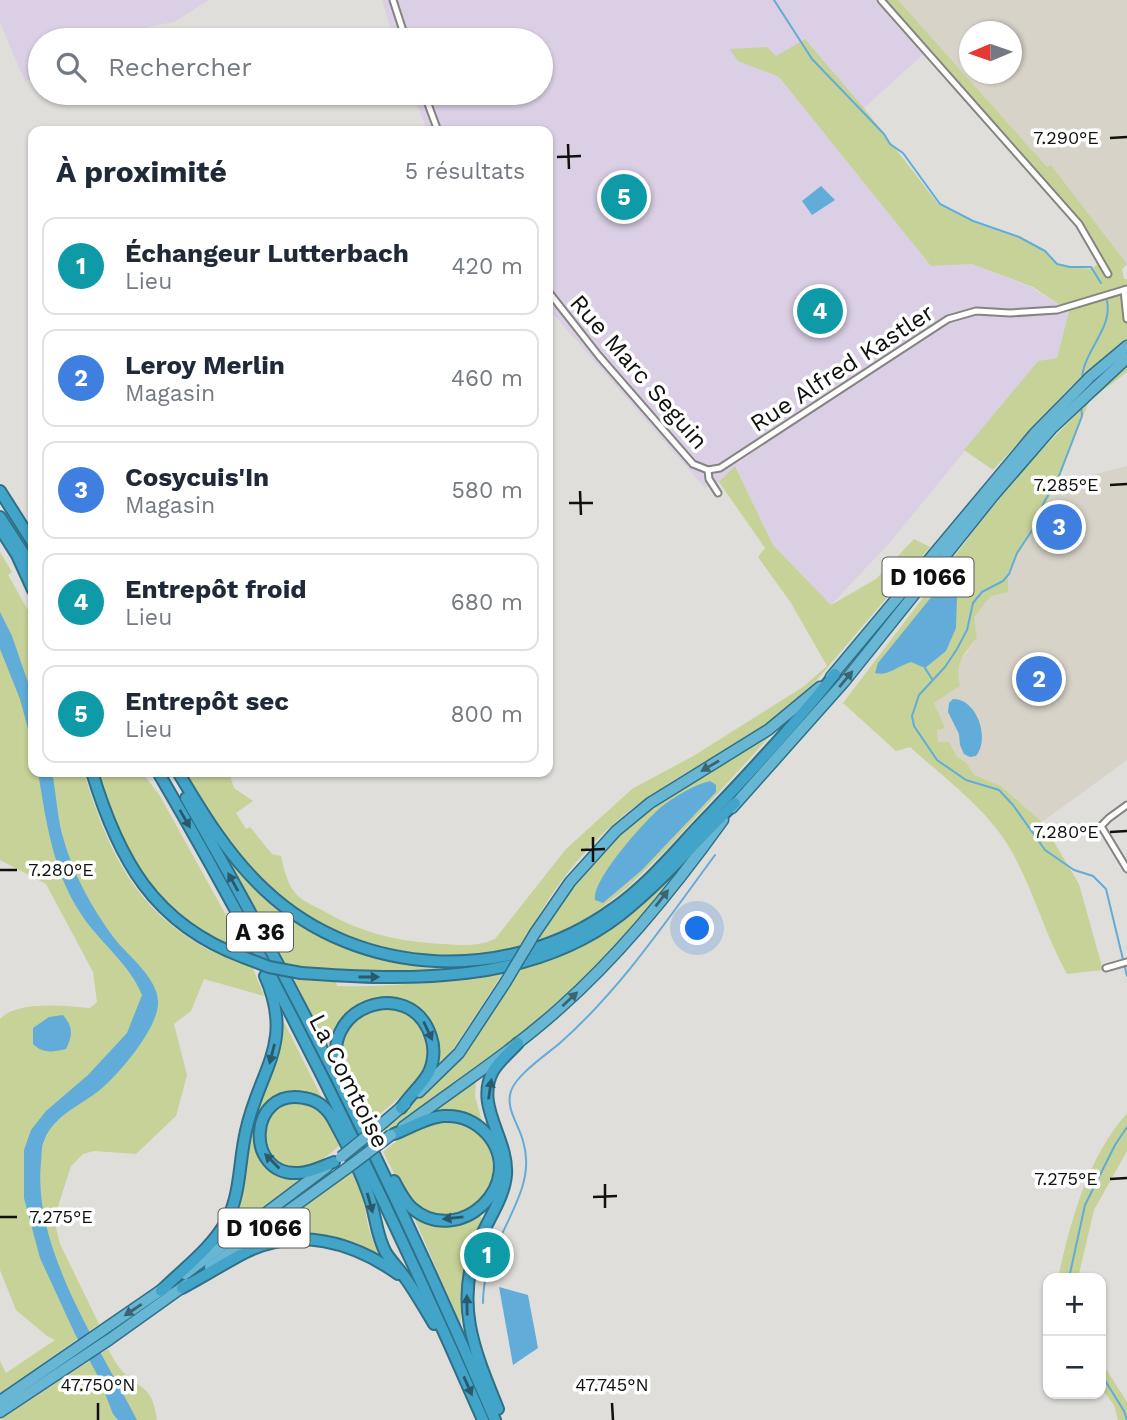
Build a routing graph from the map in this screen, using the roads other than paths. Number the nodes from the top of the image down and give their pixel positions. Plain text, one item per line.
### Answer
1 (393, 0) edge
2 (881, 0) edge
3 (403, 28) edge
4 (428, 105) edge
5 (436, 126) edge
6 (1108, 274) dead end
7 (1125, 290) edge
8 (553, 298) edge
9 (1127, 319) edge
10 (1127, 346) edge
11 (1127, 358) edge
12 (708, 470) junction
13 (0, 491) edge
14 (718, 493) dead end
15 (0, 517) edge
16 (0, 528) edge
17 (28, 535) edge
18 (28, 560) edge
19 (28, 579) edge
20 (835, 674) junction
21 (94, 777) edge
22 (161, 777) edge
23 (174, 777) edge
24 (181, 777) edge
25 (735, 803) junction
26 (1127, 805) edge
27 (1127, 869) edge
28 (258, 950) junction
29 (1124, 963) edge
30 (1106, 968) dead end
31 (518, 1043) junction
32 (345, 1094) junction
33 (401, 1108) junction
34 (392, 1135) junction
35 (338, 1159) junction
36 (383, 1172) junction
37 (407, 1281) junction
38 (182, 1288) junction
39 (161, 1291) junction
40 (107, 1334) junction
41 (453, 1352) junction
42 (1, 1408) edge
43 (483, 1420) edge
44 (495, 1420) edge
45 (501, 1420) edge

1 - 3 street
2 - 6 street
4 - 5 street
7 - 9 street
7 - 12 street, Rue Alfred Kastler
8 - 12 street, Rue Marc Seguin
10 - 20 highway, D 1066
25 -> 11 highway, D 1066
12 - 14 street
13 - 17 highway
15 - 18 highway
16 - 19 highway
20 - 24 highway
20 -> 33 highway, D 1066, bridge
21 -> 25 highway, bridge
22 -> 28 highway, La Comtoise / A 36
32 -> 23 highway, La Comtoise / A 36
31 -> 25 highway, D 1066
26 - 27 street
28 -> 39 highway
28 - 41 highway, La Comtoise / A 36
29 - 30 street
31 - 34 highway, D 1066
45 -> 31 highway
32 -> 33 highway
32 - 36 highway, La Comtoise / A 36
33 - 35 highway, D 1066, bridge
34 -> 36 highway
34 - 38 highway, D 1066, bridge
35 -> 37 highway
35 - 39 highway, D 1066
36 - 44 highway, La Comtoise / A 36
37 - 38 highway
37 - 41 highway
38 - 40 highway, D 1066
39 -> 40 highway, D 1066
40 - 42 highway, D 1066
41 -> 43 highway, La Comtoise / A 36

